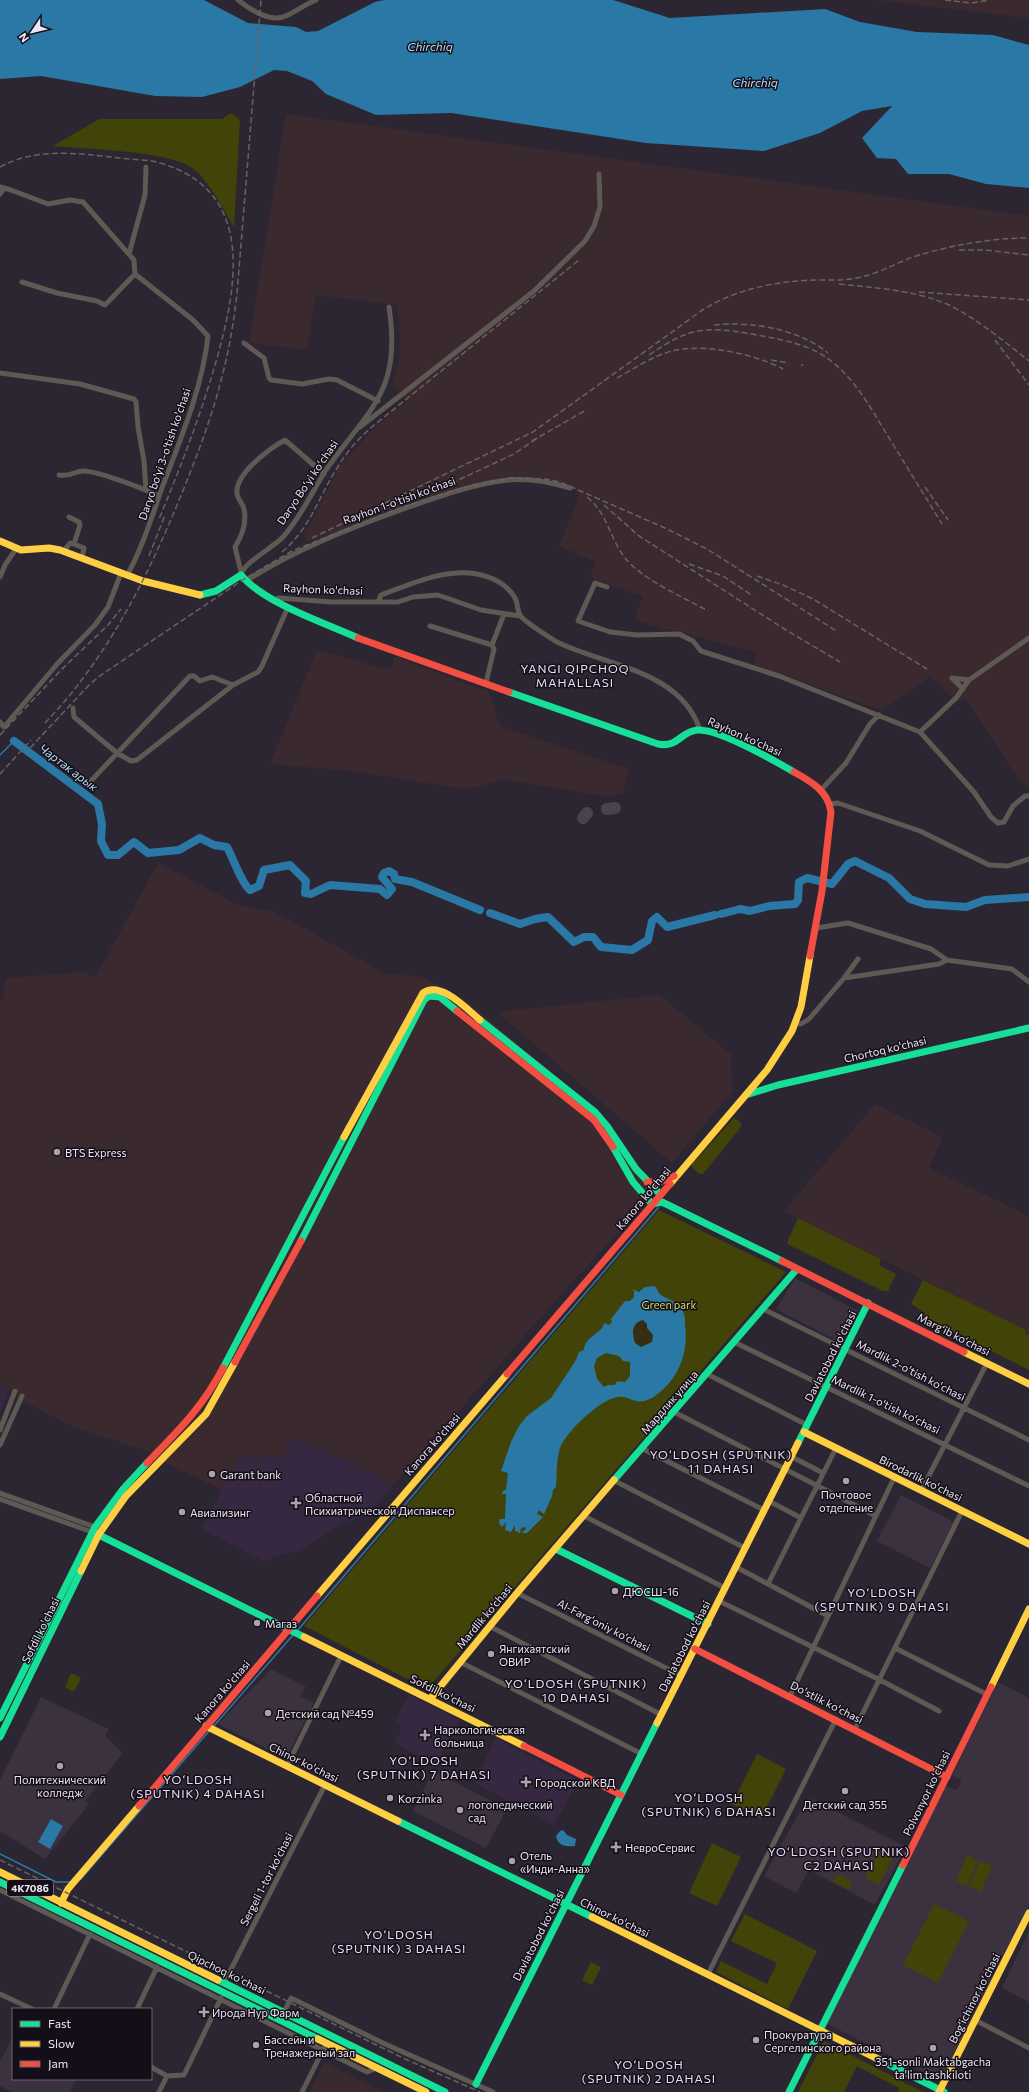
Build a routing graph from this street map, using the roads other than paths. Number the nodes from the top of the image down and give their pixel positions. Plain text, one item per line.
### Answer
1 (238, 0) edge
2 (316, 0) edge
3 (146, 167) dead end
4 (599, 174) dead end
5 (2, 188) edge
6 (0, 194) edge
7 (129, 254) junction
8 (135, 274) junction
9 (22, 282) dead end
10 (389, 307) dead end
11 (244, 343) dead end
12 (0, 373) edge
13 (378, 401) junction
14 (360, 427) junction
15 (324, 474) junction
16 (60, 475) dead end
17 (570, 488) dead end
18 (146, 490) junction
19 (159, 496) junction
20 (69, 517) dead end
21 (0, 541) edge
22 (74, 544) junction
23 (16, 549) junction
24 (64, 551) junction
25 (82, 558) junction
26 (124, 574) junction
27 (241, 574) junction
28 (0, 577) edge
29 (246, 581) junction
30 (607, 587) dead end
31 (276, 601) junction
32 (378, 602) junction
33 (288, 607) junction
34 (504, 614) junction
35 (520, 616) junction
36 (430, 626) dead end
37 (1029, 638) edge
38 (492, 645) junction
39 (969, 680) junction
40 (486, 683) junction
41 (233, 685) junction
42 (963, 689) junction
43 (73, 708) dead end
44 (879, 715) junction
45 (0, 723) edge
46 (700, 730) junction
47 (920, 732) junction
48 (118, 753) junction
49 (89, 783) dead end
50 (822, 790) junction
51 (1029, 796) edge
52 (829, 804) junction
53 (1029, 860) edge
54 (816, 928) junction
55 (858, 959) dead end
56 (947, 960) junction
57 (844, 978) junction
58 (1029, 982) edge
59 (428, 993) junction
60 (796, 1023) junction
61 (1029, 1028) edge
62 (487, 1029) junction
63 (531, 1059) junction
64 (526, 1066) junction
65 (767, 1070) junction
66 (778, 1085) junction
67 (747, 1095) junction
68 (676, 1175) junction
69 (647, 1182) junction
70 (315, 1191) junction
71 (660, 1194) junction
72 (662, 1202) junction
73 (652, 1204) junction
74 (308, 1224) junction
75 (798, 1269) junction
76 (868, 1303) junction
77 (763, 1309) junction
78 (734, 1342) junction
79 (846, 1349) junction
80 (987, 1363) junction
81 (707, 1374) junction
82 (1029, 1384) edge
83 (827, 1386) junction
84 (16, 1391) dead end
85 (22, 1396) dead end
86 (965, 1409) junction
87 (674, 1412) junction
88 (807, 1425) junction
89 (0, 1430) edge
90 (804, 1432) junction
91 (1029, 1440) edge
92 (946, 1444) junction
93 (0, 1445) edge
94 (836, 1448) junction
95 (643, 1449) junction
96 (792, 1457) junction
97 (786, 1469) junction
98 (823, 1473) junction
99 (894, 1478) junction
100 (615, 1481) junction
101 (817, 1486) junction
102 (1029, 1486) edge
103 (921, 1491) junction
104 (0, 1493) edge
105 (0, 1499) edge
106 (769, 1501) junction
107 (764, 1510) junction
108 (962, 1511) junction
109 (584, 1516) junction
110 (876, 1516) junction
111 (801, 1518) junction
112 (95, 1531) junction
113 (1029, 1544) edge
114 (745, 1548) junction
115 (556, 1549) junction
116 (736, 1567) junction
117 (768, 1584) junction
118 (725, 1588) junction
119 (517, 1593) junction
120 (719, 1601) junction
121 (1029, 1609) edge
122 (828, 1616) junction
123 (708, 1624) junction
124 (489, 1626) junction
125 (293, 1632) junction
126 (813, 1647) junction
127 (895, 1648) junction
128 (695, 1649) junction
129 (341, 1656) junction
130 (460, 1662) junction
131 (682, 1676) junction
132 (880, 1680) junction
133 (12, 1694) junction
134 (986, 1694) junction
135 (790, 1696) junction
136 (19, 1697) junction
137 (430, 1699) junction
138 (939, 1711) dead end
139 (662, 1715) junction
140 (0, 1718) edge
141 (836, 1719) junction
142 (210, 1728) junction
143 (855, 1729) junction
144 (0, 1737) edge
145 (642, 1754) junction
146 (287, 1766) junction
147 (947, 1777) junction
148 (325, 1785) junction
149 (621, 1795) junction
150 (0, 1872) edge
151 (0, 1882) edge
152 (0, 1890) edge
153 (44, 1894) junction
154 (40, 1902) junction
155 (61, 1903) junction
156 (566, 1905) junction
157 (1029, 1913) edge
158 (90, 1934) junction
159 (157, 1967) junction
160 (708, 1974) junction
161 (224, 1983) junction
162 (0, 1994) edge
163 (221, 1998) junction
164 (269, 2005) junction
165 (30, 2008) edge
166 (54, 2008) edge
167 (137, 2008) edge
168 (284, 2012) junction
169 (265, 2013) junction
170 (975, 2020) junction
171 (821, 2030) junction
172 (325, 2046) junction
173 (1029, 2048) edge
174 (380, 2060) junction
175 (152, 2068) edge
176 (377, 2068) junction
177 (167, 2076) junction
178 (476, 2084) junction
179 (941, 2091) edge
180 (159, 2092) edge
181 (302, 2092) edge
182 (426, 2092) edge
183 (445, 2092) edge
184 (493, 2092) edge
185 (789, 2092) edge

1 - 2 street
3 - 7 street
4 - 14 street
5 - 6 street
5 - 7 street
7 - 8 street
8 - 9 street
8 - 19 street, Daryo bo'yi 3-o'tish ko'chasi
10 - 13 street, Daryo Boʻyi koʻchasi
11 - 13 street
12 - 18 street
13 - 14 street, Daryo Boʻyi koʻchasi
14 - 15 street, Daryo Boʻyi koʻchasi
15 - 27 street, Daryo Boʻyi koʻchasi
15 - 27 street
16 - 18 street
17 - 29 street, Rayhon 1-o'tish ko'chasi
18 - 19 street
19 - 26 street, Daryo bo'yi 3-o'tish ko'chasi
20 - 22 street
21 - 23 street, Daryo Boʻyi koʻchasi
22 - 24 street
22 - 25 street
23 - 24 street, Daryo Boʻyi koʻchasi
23 - 28 street
24 - 25 street, Daryo Boʻyi koʻchasi
25 - 26 street, Daryo Boʻyi koʻchasi
26 - 27 street, Daryo Boʻyi koʻchasi
26 - 45 street, Daryo bo'yi 3-o'tish ko'chasi
27 - 29 street
29 - 31 street
30 - 44 street
31 - 32 street, Rayhon ko'chasi
31 - 33 street
32 - 34 street
32 - 35 street
33 - 40 street
33 - 41 street
34 - 35 street
34 - 38 street
35 - 46 street, Rayhon ko'chasi
36 - 38 street
37 - 39 street
38 - 40 street
39 - 42 street
39 - 42 street
40 - 46 street
41 - 48 street
41 - 48 street
42 - 47 street
43 - 48 street
44 - 47 street
44 - 50 street
46 - 50 street, Rayhon ko'chasi
47 - 51 street
48 - 49 street
50 - 52 street, Rayhon ko'chasi
52 - 53 street
52 - 54 street, Rayhon ko'chasi
54 - 56 street
54 - 60 street, Rayhon ko'chasi
55 - 57 street
56 - 57 street
56 - 58 street
57 - 60 street
59 - 62 street
59 - 70 street
59 - 74 street
60 - 65 street, Rayhon ko'chasi
61 - 66 street, Chortoq ko'chasi
62 - 63 street
62 - 64 street
63 - 64 street
63 - 69 street
64 - 73 street
65 - 66 street
65 - 67 street, Rayhon ko'chasi
66 - 67 street, Chortoq ko'chasi
67 - 68 street, Kanora ko'chasi
68 - 69 street
68 - 71 street, Kanora ko'chasi
69 - 71 street
70 - 74 street
70 - 112 street
71 - 72 street
71 - 73 street, Kanora ko'chasi
72 - 73 street
72 - 75 street
73 - 125 street, Kanora ko'chasi
74 - 112 street
75 - 76 street, Marg‘ib ko‘chasi
75 - 77 street, Мардлик улица
76 - 79 street, Davlatobod ko'chasi
76 - 80 street, Marg‘ib ko‘chasi
77 - 78 street, Мардлик улица
77 - 79 street, Mardlik 2-o'tish ko'chasi
78 - 81 street, Мардлик улица
78 - 83 street, Mardlik 1-o'tish ko'chasi
79 - 83 street, Davlatobod ko'chasi
79 - 86 street, Mardlik 2-o'tish ko'chasi
80 - 82 street, Marg‘ib ko‘chasi
80 - 86 street
81 - 87 street, Мардлик улица
81 - 88 street
83 - 88 street, Davlatobod ko'chasi
83 - 92 street, Mardlik 1-o'tish ko'chasi
84 - 89 street
85 - 93 street
86 - 91 street, Mardlik 2-o'tish ko'chasi
86 - 92 street
87 - 95 street, Мардлик улица
87 - 97 street
88 - 90 street, Davlatobod ko'chasi
90 - 94 street, Birodarlik ko'chasi
90 - 96 street, Davlatobod ko'chasi
92 - 102 street, Mardlik 1-o'tish ko'chasi
92 - 103 street
94 - 98 street
94 - 99 street, Birodarlik ko'chasi
95 - 100 street, Мардлик улица
95 - 107 street
96 - 97 street, Davlatobod ko'chasi
96 - 98 street
97 - 101 street
97 - 106 street, Davlatobod ko'chasi
98 - 101 street
99 - 103 street, Birodarlik ko'chasi
99 - 110 street
100 - 109 street, Мардлик улица
100 - 114 street
101 - 110 street
101 - 111 street
103 - 108 street, Birodarlik ko'chasi
104 - 112 street, Sofdil ko'chasi
105 - 112 street, Sofdil ko'chasi
106 - 107 street, Davlatobod ko'chasi
106 - 111 street
107 - 114 street, Davlatobod ko'chasi
108 - 113 street, Birodarlik ko'chasi
108 - 127 street
109 - 115 street, Мардлик улица
109 - 118 street
110 - 122 street
111 - 117 street
112 - 125 street, Sofdil ko'chasi
112 - 133 street, Sofdil ko'chasi
112 - 136 street, Sofdil ko'chasi
114 - 116 street, Davlatobod ko'chasi
115 - 119 street, Mardlik ko‘chasi
115 - 123 street
116 - 117 street
116 - 118 street, Davlatobod ko'chasi
117 - 122 street
118 - 120 street, Davlatobod ko'chasi
119 - 124 street, Mardlik ko‘chasi
119 - 131 street, Al-Farg‘oniy ko‘chasi
120 - 123 street, Davlatobod ko'chasi
120 - 126 street
121 - 134 street, Polvonyor koʻchasi
122 - 126 street
123 - 128 street, Davlatobod ko'chasi
124 - 130 street, Mardlik ko‘chasi
124 - 139 street
125 - 129 street, Sofdil ko'chasi
125 - 142 street, Kanora ko'chasi
126 - 132 street
126 - 135 street
127 - 132 street
127 - 134 street
128 - 131 street, Davlatobod ko'chasi
128 - 135 street, Do'stlik ko'chasi
129 - 137 street, Sofdil ko'chasi
129 - 146 street
130 - 137 street, Mardlik ko‘chasi
130 - 145 street
131 - 139 street, Davlatobod ko'chasi
132 - 138 street
132 - 143 street
133 - 136 street
133 - 140 street, Sofdil ko'chasi
134 - 147 street, Polvonyor koʻchasi
135 - 141 street, Do'stlik ko'chasi
136 - 144 street, Sofdil ko'chasi
137 - 149 street, Sofdil ko'chasi
139 - 145 street, Davlatobod ko'chasi
141 - 143 street, Do'stlik ko'chasi
141 - 160 street
142 - 146 street, Chinor ko'chasi
142 - 155 street, Kanora ko'chasi
143 - 147 street, Do'stlik ko'chasi
145 - 149 street, Davlatobod ko'chasi
146 - 148 street, Chinor ko'chasi
147 - 171 street, Polvonyor koʻchasi
148 - 156 street, Chinor ko'chasi
148 - 161 street, Sergeli 1-tor ko'chasi
149 - 156 street, Davlatobod ko'chasi
150 - 153 street, Qipchoq ko'chasi / 4К708б
151 - 154 street, Qipchoq ko'chasi
152 - 158 street, Qipchoq ko'chasi
153 - 154 street
153 - 155 street, Qipchoq ko'chasi / 4К708б
154 - 169 street, Qipchoq ko'chasi
155 - 161 street, Qipchoq ko'chasi
156 - 160 street, Chinor ko'chasi
156 - 178 street, Davlatobod ko'chasi
157 - 170 street, Bogʻichinor koʻchasi
158 - 159 street, Qipchoq ko'chasi
158 - 166 street
159 - 163 street, Qipchoq ko'chasi
159 - 167 street
160 - 171 street, Chinor ko'chasi
161 - 164 street, Qipchoq ko'chasi
162 - 165 street
163 - 172 street, Qipchoq ko'chasi
163 - 177 street
164 - 168 street, Qipchoq ko'chasi
164 - 169 street
168 - 174 street, Qipchoq ko'chasi
168 - 178 street
169 - 172 street, Qipchoq ko'chasi
170 - 173 street
170 - 179 street, Bogʻichinor koʻchasi
171 - 179 street, Chinor ko'chasi
171 - 185 street, Polvonyor koʻchasi
172 - 176 street, Qipchoq ko'chasi
172 - 181 street
174 - 176 street
174 - 183 street, Qipchoq ko'chasi
175 - 177 street
176 - 182 street, Qipchoq ko'chasi
177 - 180 street
178 - 184 street

